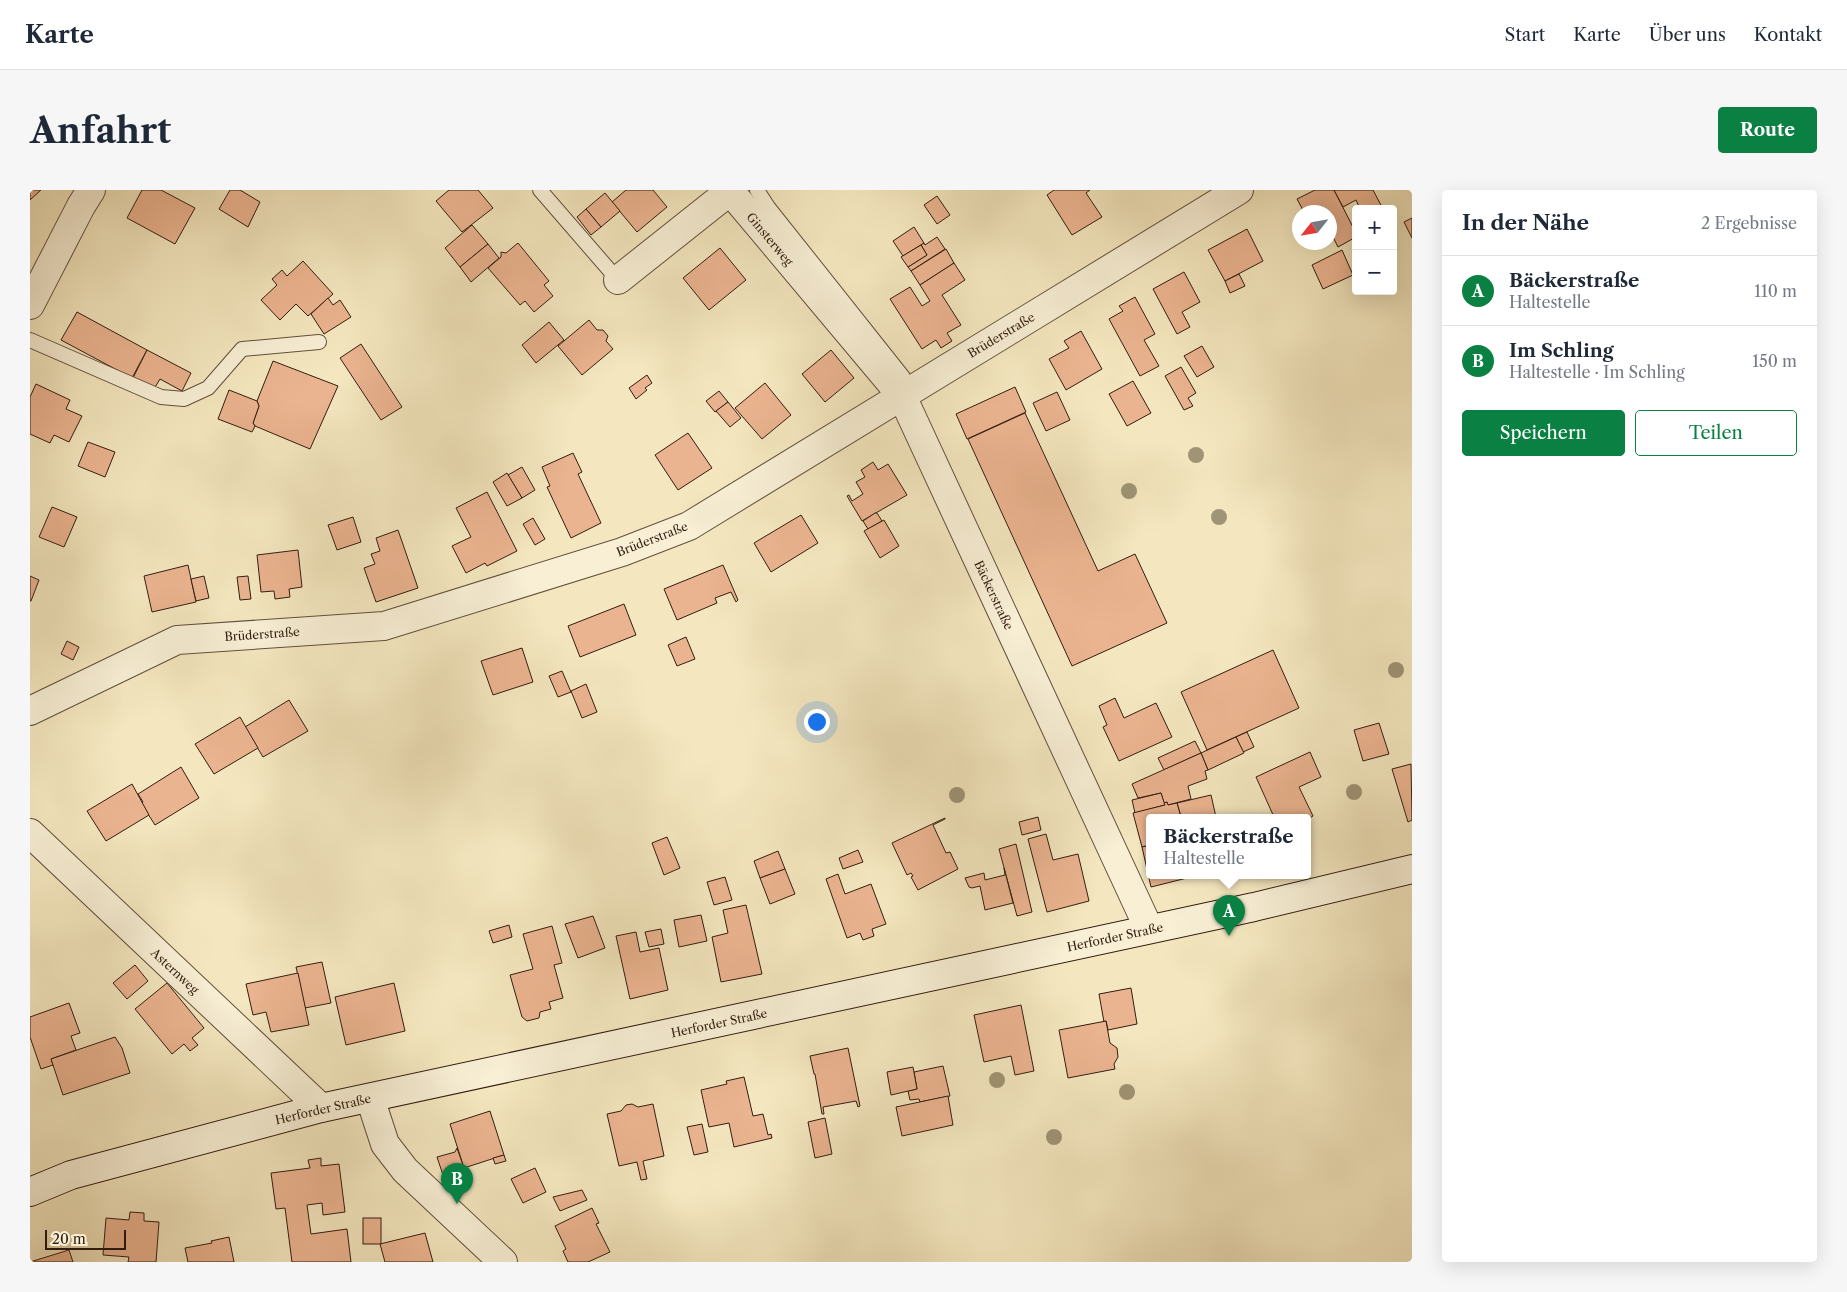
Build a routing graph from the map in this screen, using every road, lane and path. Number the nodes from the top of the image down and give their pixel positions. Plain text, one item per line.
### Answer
1 (91, 190) edge
2 (540, 190) edge
3 (757, 190) edge
4 (1238, 190) edge
5 (618, 280) joint
6 (30, 305) edge
7 (30, 340) edge
8 (319, 342) dead end
9 (908, 392) junction
10 (30, 711) edge
11 (30, 833) edge
12 (1412, 869) edge
13 (1149, 930) junction
14 (370, 1098) junction
15 (321, 1108) junction
16 (30, 1192) edge
17 (503, 1262) edge

1 - 6 street
2 - 5 lane
3 - 9 lane
4 - 9 street, Brüderstraße
5 - 9 street, Ginsterweg
7 - 8 lane
9 - 10 street, Brüderstraße
9 - 13 street, Bäckerstraße
11 - 15 street, Asternweg
12 - 13 street, Herforder Straße
13 - 14 street, Herforder Straße
14 - 15 street, Herforder Straße
14 - 17 street
15 - 16 street, Herforder Straße

